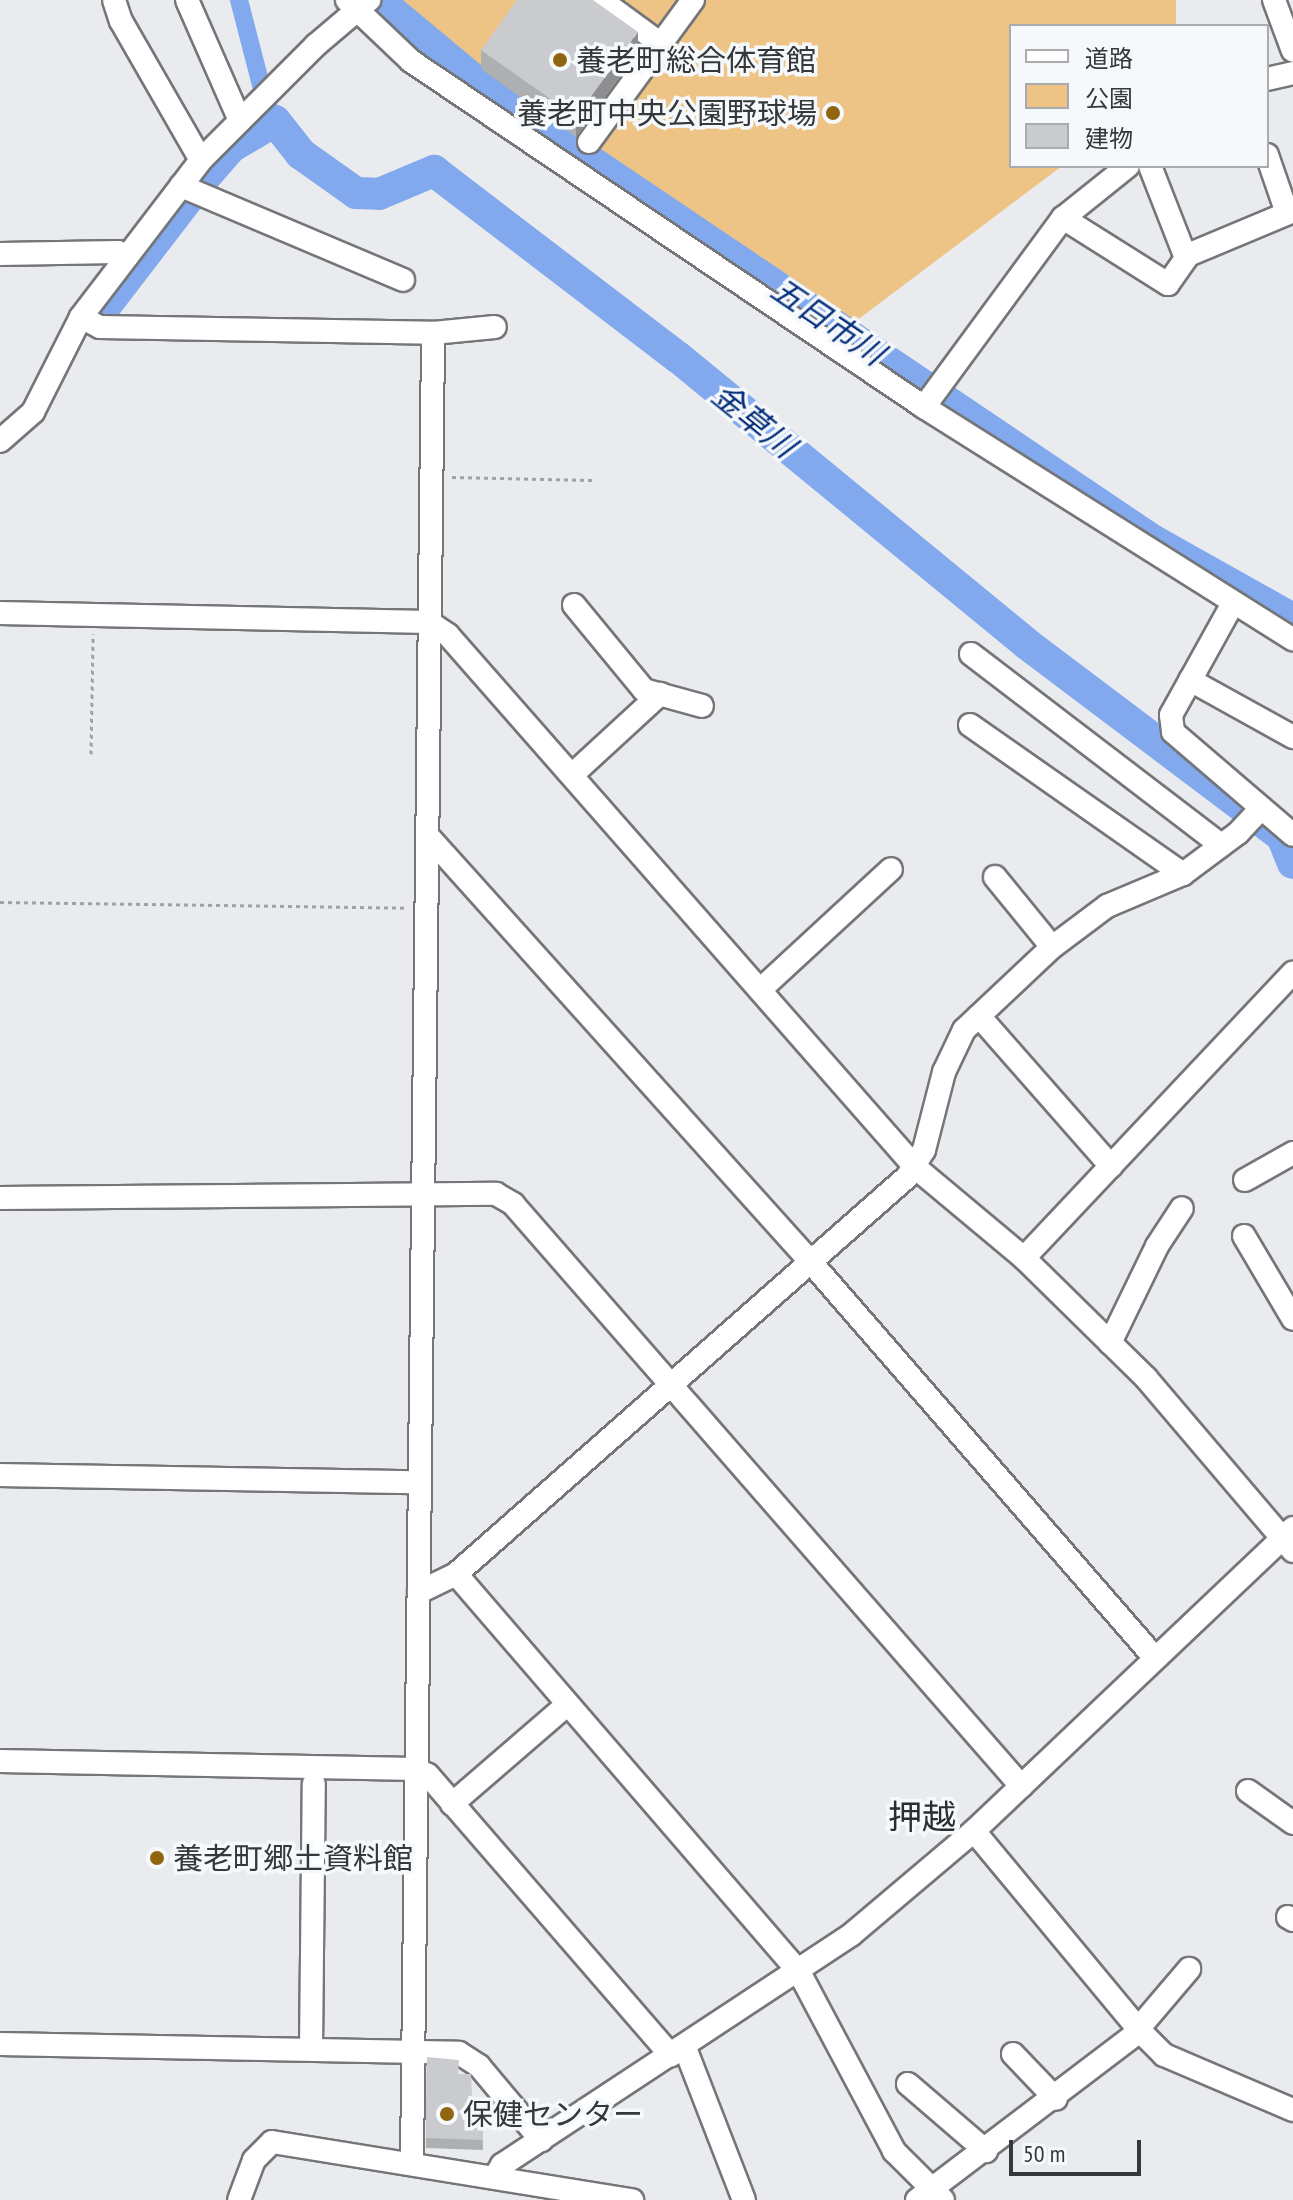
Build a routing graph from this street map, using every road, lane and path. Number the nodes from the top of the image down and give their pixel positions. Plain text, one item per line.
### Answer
1 (114, 0) edge
2 (187, 0) edge
3 (601, 0) edge
4 (693, 0) edge
5 (1274, 0) edge
6 (357, 4) edge
7 (661, 44) junction
8 (1293, 51) edge
9 (1293, 73) edge
10 (1269, 79) edge
11 (240, 121) junction
12 (589, 142) dead end
13 (201, 160) junction
14 (1269, 160) edge
15 (1126, 168) edge
16 (1151, 168) edge
17 (181, 186) junction
18 (1290, 212) edge
19 (1063, 218) junction
20 (0, 254) edge
21 (127, 257) junction
22 (1186, 258) junction
23 (403, 280) dead end
24 (81, 317) junction
25 (495, 327) dead end
26 (433, 333) junction
27 (924, 407) junction
28 (0, 441) edge
29 (431, 476) junction
30 (592, 480) dead end
31 (574, 605) dead end
32 (1232, 605) junction
33 (0, 613) edge
34 (94, 615) junction
35 (429, 622) junction
36 (1293, 639) edge
37 (971, 654) dead end
38 (1190, 680) junction
39 (660, 694) junction
40 (702, 706) dead end
41 (970, 725) dead end
42 (1293, 737) edge
43 (91, 754) dead end
44 (572, 775) junction
45 (1255, 814) junction
46 (427, 835) junction
47 (1293, 835) edge
48 (1221, 845) junction
49 (891, 869) dead end
50 (1183, 874) junction
51 (995, 877) dead end
52 (0, 902) edge
53 (424, 908) junction
54 (1052, 947) junction
55 (1293, 973) edge
56 (760, 990) junction
57 (979, 1016) junction
58 (1293, 1153) edge
59 (1111, 1166) junction
60 (915, 1167) junction
61 (1245, 1180) dead end
62 (421, 1195) junction
63 (0, 1198) edge
64 (1182, 1208) dead end
65 (1244, 1236) dead end
66 (1024, 1258) junction
67 (809, 1260) junction
68 (1293, 1319) edge
69 (1110, 1343) junction
70 (669, 1385) junction
71 (0, 1475) edge
72 (418, 1482) junction
73 (1289, 1538) edge
74 (456, 1574) junction
75 (419, 1592) junction
76 (1155, 1658) junction
77 (568, 1704) junction
78 (0, 1761) edge
79 (416, 1769) junction
80 (314, 1784) dead end
81 (1021, 1786) junction
82 (1248, 1791) dead end
83 (452, 1804) junction
84 (1293, 1823) edge
85 (974, 1831) junction
86 (1189, 1969) dead end
87 (799, 1972) junction
88 (1139, 2030) junction
89 (0, 2044) edge
90 (311, 2049) junction
91 (412, 2050) junction
92 (678, 2052) junction
93 (1013, 2054) dead end
94 (908, 2084) dead end
95 (1056, 2099) junction
96 (1293, 2110) edge
97 (541, 2140) junction
98 (986, 2151) junction
99 (412, 2163) junction
100 (496, 2175) junction
101 (932, 2197) edge
102 (239, 2200) edge
103 (632, 2200) edge
104 (744, 2200) edge

1 - 13 street
2 - 11 street
3 - 7 street
4 - 7 street
5 - 8 street
6 - 11 street
6 - 27 street
7 - 12 street
9 - 10 street
11 - 13 street
13 - 17 street
14 - 18 street
15 - 19 street
16 - 22 street
17 - 21 street
17 - 23 street
18 - 22 street
19 - 22 street
19 - 27 street
20 - 21 street
21 - 24 street
24 - 26 street
24 - 28 street
25 - 26 street
26 - 29 street
27 - 32 street
29 - 30 path
29 - 35 street
31 - 39 street
32 - 36 street
32 - 38 street
33 - 34 street
34 - 35 street
34 - 43 path
35 - 44 street
35 - 46 street
37 - 48 street
38 - 42 street
38 - 45 street
39 - 40 street
39 - 44 street
41 - 50 street
44 - 56 street
45 - 47 street
45 - 48 street
46 - 53 street
46 - 67 street
48 - 50 street
49 - 56 street
50 - 54 street
51 - 54 street
52 - 53 path
53 - 62 street
54 - 57 street
55 - 59 street
56 - 60 street
57 - 59 street
57 - 60 street
58 - 61 street
59 - 66 street
60 - 66 street
60 - 67 street
62 - 63 street
62 - 70 street
62 - 72 street
64 - 69 street
65 - 68 street
66 - 69 street
67 - 70 street
67 - 76 street
69 - 73 street
70 - 74 street
70 - 81 street
71 - 72 street
72 - 75 street
73 - 76 street
74 - 75 street
74 - 77 street
75 - 79 street
76 - 81 street
77 - 83 street
77 - 87 street
78 - 79 street
79 - 83 street
79 - 91 street
80 - 90 street
81 - 85 street
82 - 84 street
83 - 92 street
85 - 87 street
85 - 88 street
86 - 88 street
87 - 92 street
87 - 101 street
88 - 95 street
88 - 96 street
89 - 90 street
90 - 91 street
91 - 97 street
91 - 99 street
92 - 97 street
92 - 104 street
93 - 95 street
94 - 98 street
95 - 98 street
97 - 100 street
98 - 101 street
99 - 100 street
99 - 102 street
100 - 103 street

